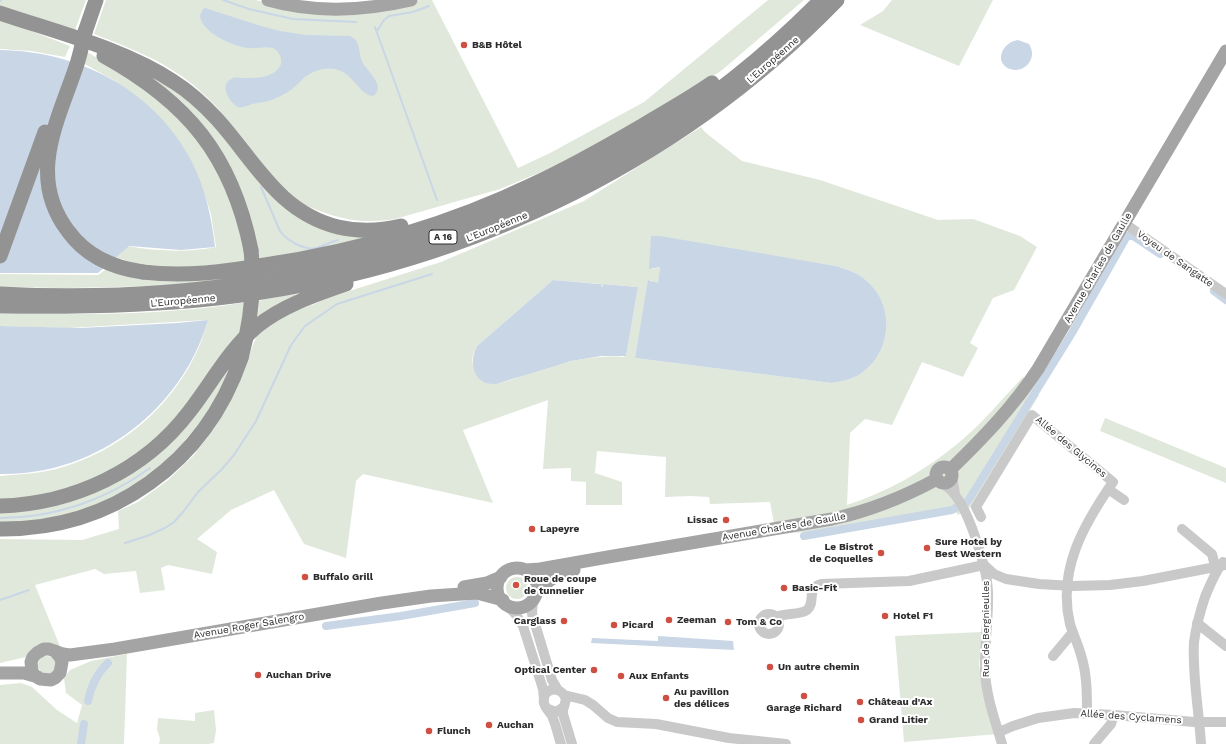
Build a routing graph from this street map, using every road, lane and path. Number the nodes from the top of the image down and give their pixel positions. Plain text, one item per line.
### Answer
1 (96, 0) edge
2 (268, 0) edge
3 (411, 0) edge
4 (816, 0) edge
5 (821, 0) edge
6 (837, 0) edge
7 (0, 14) edge
8 (85, 32) junction
9 (1226, 51) edge
10 (588, 157) junction
11 (1124, 223) junction
12 (466, 240) junction
13 (0, 256) edge
14 (0, 294) edge
15 (1226, 294) edge
16 (0, 306) edge
17 (945, 477) junction
18 (1108, 489) junction
19 (1124, 500) dead end
20 (0, 506) edge
21 (981, 517) dead end
22 (0, 529) edge
23 (1182, 529) dead end
24 (625, 554) junction
25 (1222, 564) edge
26 (984, 566) junction
27 (526, 570) junction
28 (501, 577) junction
29 (1006, 580) junction
30 (988, 582) junction
31 (1067, 586) junction
32 (535, 596) junction
33 (382, 602) junction
34 (505, 602) junction
35 (776, 617) dead end
36 (1197, 623) junction
37 (1073, 632) junction
38 (1226, 646) edge
39 (116, 649) junction
40 (54, 651) junction
41 (35, 655) junction
42 (1053, 656) dead end
43 (0, 668) edge
44 (0, 673) edge
45 (60, 673) junction
46 (38, 678) junction
47 (561, 692) junction
48 (544, 698) junction
49 (590, 703) junction
50 (564, 707) junction
51 (548, 709) junction
52 (1087, 713) junction
53 (1114, 715) junction
54 (993, 717) junction
55 (1199, 722) junction
56 (1226, 722) edge
57 (1013, 726) junction
58 (999, 732) junction
59 (561, 744) edge
60 (572, 744) edge
61 (786, 744) edge
62 (1002, 744) edge
63 (1094, 744) edge
64 (1201, 744) edge

1 - 8 highway
2 - 3 main road
4 - 10 highway
5 - 14 highway, L'Européenne / A 16
6 - 12 highway, L'Européenne / A 16
7 - 10 highway
7 - 22 highway, bridge
8 - 10 highway, bridge
8 - 13 highway, bridge
9 - 11 main road, Avenue Charles de Gaulle
11 - 15 street, Voyeu de Sangatte
11 - 17 main road, Avenue Charles de Gaulle
12 - 16 highway, L'Européenne / A 16
12 - 20 highway
17 - 24 main road, Avenue Charles de Gaulle
17 - 26 street, Rue de Bergnieulles
18 - 19 street
18 - 21 street, Allée des Glycines
18 - 31 street, Allée des Glycines
23 - 25 street
24 - 27 main road, Avenue Charles de Gaulle
24 - 32 main road, Avenue Charles de Gaulle
25 - 31 street
25 - 36 street
26 - 29 street
26 - 30 street, Rue de Bergnieulles
26 - 35 street
27 - 28 main road
27 - 32 main road
28 - 33 main road, Avenue Roger Salengro
28 - 34 main road
29 - 30 street
29 - 31 street
30 - 54 street, Rue de Bergnieulles
31 - 37 street, Allée des Glycines
32 - 34 main road
32 - 47 street
33 - 34 main road, Avenue Roger Salengro
33 - 39 main road, Avenue Roger Salengro
34 - 48 street
36 - 38 street
36 - 55 street
37 - 42 street
37 - 52 street, Allée des Glycines
39 - 40 main road, Avenue Roger Salengro
39 - 45 main road, Avenue Roger Salengro
40 - 41 main road
40 - 45 main road
41 - 43 main road
41 - 46 main road
44 - 46 main road
45 - 46 main road
47 - 48 street
47 - 49 street
47 - 50 street
48 - 51 street
49 - 50 street
49 - 61 street
50 - 51 street
50 - 60 street
51 - 59 street
52 - 53 street, Allée des Cyclamens
52 - 57 street, Allée des Cyclamens
53 - 55 street, Allée des Cyclamens
53 - 63 street
54 - 57 street
54 - 58 street, Rue de Bergnieulles
55 - 56 street, Allée des Cyclamens
55 - 64 street
57 - 58 street, Allée des Cyclamens
58 - 62 street, Rue de Bergnieulles

